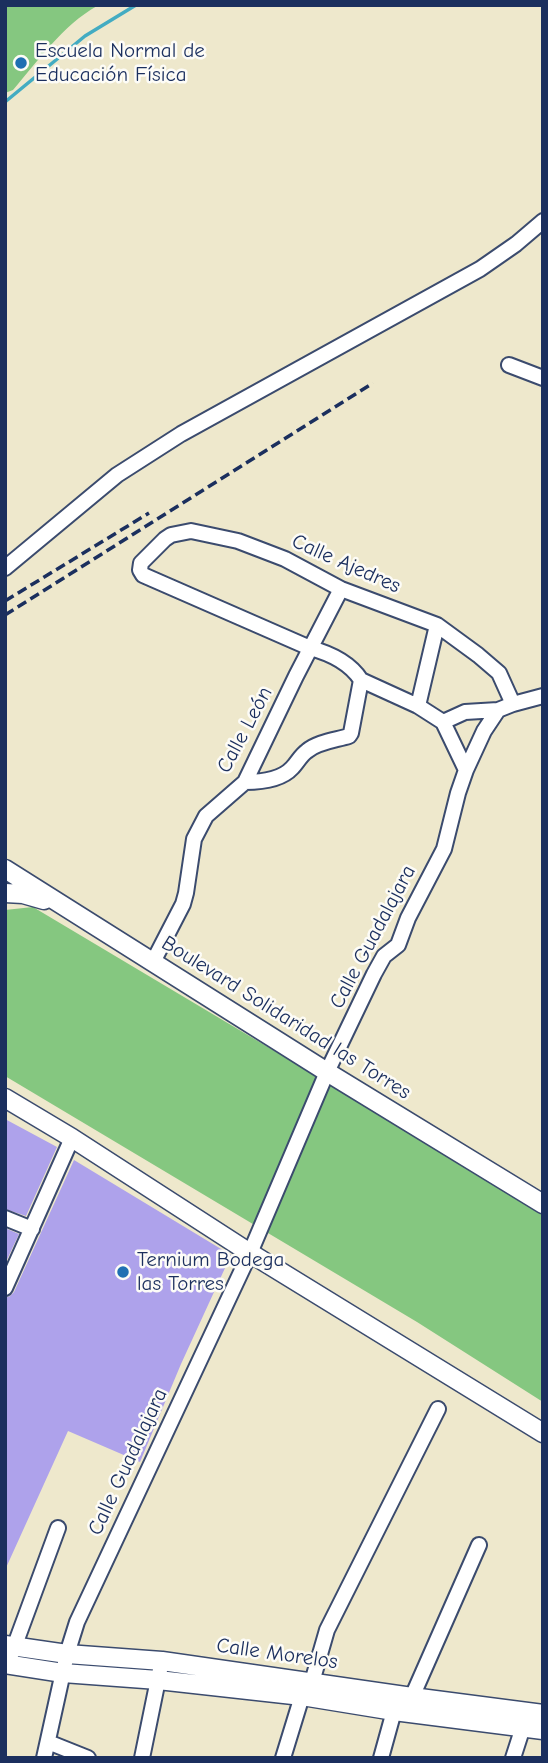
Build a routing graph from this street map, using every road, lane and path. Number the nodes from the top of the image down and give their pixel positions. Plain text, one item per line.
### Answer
1 (543, 221) edge
2 (509, 365) dead end
3 (543, 377) edge
4 (5, 568) edge
5 (341, 589) junction
6 (437, 625) junction
7 (310, 648) junction
8 (361, 680) junction
9 (543, 696) edge
10 (513, 704) junction
11 (418, 706) junction
12 (498, 710) junction
13 (443, 722) junction
14 (466, 770) junction
15 (245, 782) junction
16 (5, 869) edge
17 (5, 893) edge
18 (64, 907) junction
19 (153, 962) junction
20 (327, 1072) junction
21 (5, 1098) edge
22 (72, 1138) junction
23 (543, 1203) edge
24 (5, 1218) edge
25 (32, 1229) junction
26 (250, 1253) junction
27 (5, 1288) edge
28 (438, 1409) dead end
29 (543, 1433) edge
30 (58, 1528) dead end
31 (479, 1545) dead end
32 (10, 1646) edge
33 (66, 1654) junction
34 (162, 1661) junction
35 (7, 1664) edge
36 (63, 1673) junction
37 (158, 1679) junction
38 (307, 1689) junction
39 (412, 1697) junction
40 (394, 1711) junction
41 (543, 1714) edge
42 (523, 1727) junction
43 (543, 1730) edge
44 (47, 1742) junction
45 (44, 1758) edge
46 (88, 1758) edge
47 (142, 1758) edge
48 (282, 1758) edge
49 (381, 1758) edge
50 (513, 1758) edge

1 - 4 street
2 - 3 street
5 - 6 street, Calle Ajedres
5 - 7 street, Calle León
5 - 7 street, Calle Ajedres
6 - 10 street, Calle Ajedres
6 - 11 street
7 - 8 street
7 - 15 street, Calle León
8 - 11 street
8 - 15 street
9 - 10 street
10 - 12 street
11 - 13 street
12 - 13 street
12 - 14 street, Calle Guadalajara
13 - 14 street
14 - 20 street, Calle Guadalajara
15 - 19 street, Calle León
16 - 18 main road, Boulevard Solidaridad las Torres
17 - 18 main road
18 - 19 main road, Boulevard Solidaridad las Torres
19 - 20 main road, Boulevard Solidaridad las Torres
20 - 23 main road, Boulevard Solidaridad las Torres
20 - 26 street, Calle Guadalajara
21 - 22 main road
22 - 25 street
22 - 26 main road
24 - 25 street
25 - 27 street
26 - 29 main road
26 - 33 street, Calle Guadalajara
28 - 38 street
30 - 32 street
31 - 39 street
32 - 33 main road, Calle Morelos
32 - 35 street
33 - 34 main road, Calle Morelos
33 - 36 street, Calle Guadalajara
34 - 37 street
34 - 38 main road, Calle Morelos
35 - 36 main road, Calle Morelos
36 - 37 main road, Calle Morelos
36 - 44 street, Calle Guadalajara
37 - 38 main road, Calle Morelos
37 - 47 street
38 - 39 main road, Calle Morelos
38 - 40 main road, Calle Morelos
38 - 48 street
39 - 41 main road, Calle Morelos
40 - 42 main road, Calle Morelos
40 - 49 street
42 - 43 main road, Calle Morelos
42 - 50 street
44 - 45 street, Calle Guadalajara
44 - 46 street

